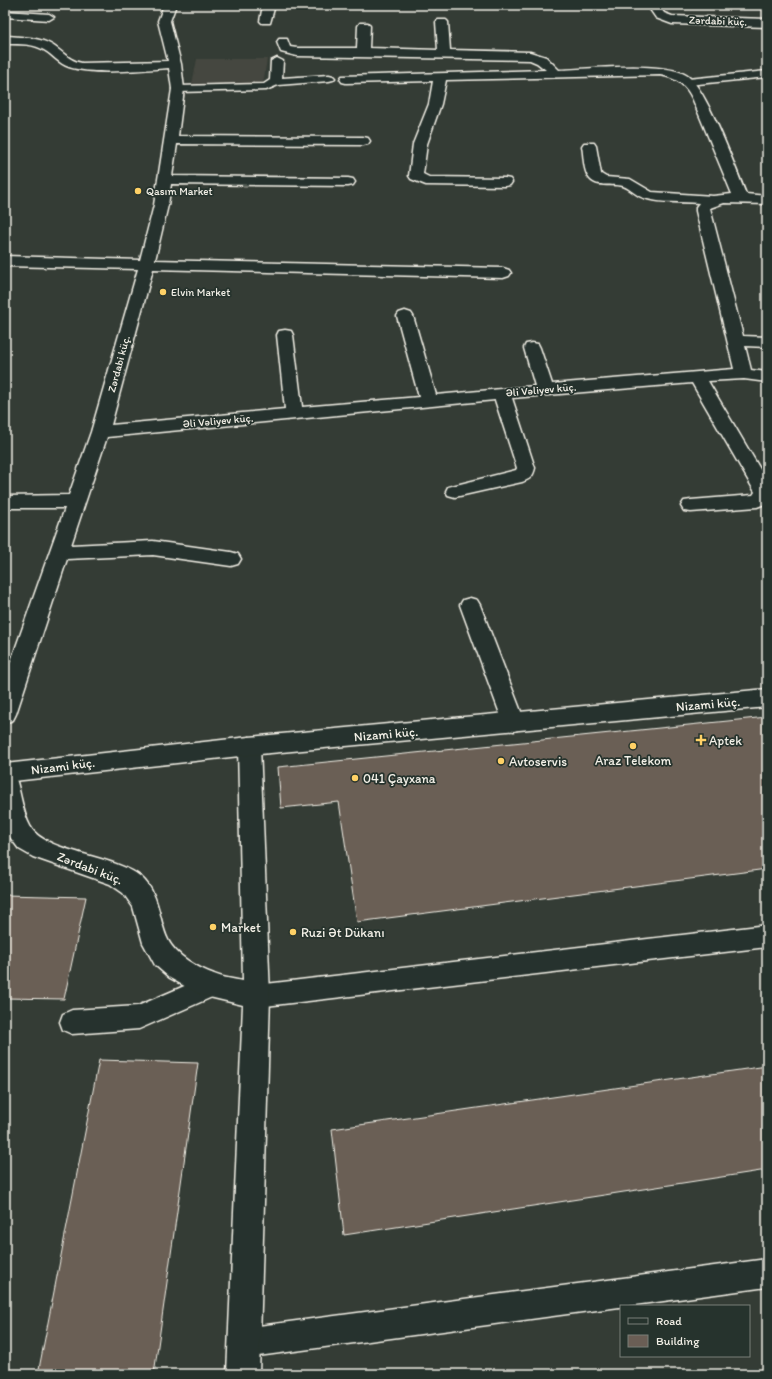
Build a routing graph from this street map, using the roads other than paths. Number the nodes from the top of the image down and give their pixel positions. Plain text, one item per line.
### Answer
1 (170, 5) edge
2 (269, 5) edge
3 (653, 5) edge
4 (5, 14) edge
5 (49, 17) dead end
6 (266, 21) dead end
7 (442, 22) dead end
8 (767, 23) edge
9 (364, 26) dead end
10 (5, 40) edge
11 (283, 42) dead end
12 (363, 52) junction
13 (444, 54) junction
14 (277, 61) dead end
15 (175, 64) junction
16 (556, 74) junction
17 (767, 74) edge
18 (330, 78) dead end
19 (440, 78) junction
20 (346, 80) dead end
21 (276, 82) junction
22 (688, 82) junction
23 (178, 89) junction
24 (171, 140) junction
25 (363, 141) dead end
26 (589, 146) dead end
27 (166, 180) junction
28 (348, 182) dead end
29 (505, 182) dead end
30 (741, 199) junction
31 (711, 200) junction
32 (767, 200) edge
33 (5, 261) edge
34 (147, 263) junction
35 (503, 273) dead end
36 (405, 316) dead end
37 (285, 334) dead end
38 (736, 341) junction
39 (767, 342) edge
40 (532, 348) dead end
41 (744, 374) junction
42 (767, 376) edge
43 (696, 377) junction
44 (545, 390) junction
45 (502, 394) junction
46 (429, 401) junction
47 (294, 414) junction
48 (100, 432) junction
49 (763, 484) edge
50 (455, 491) dead end
51 (77, 501) junction
52 (5, 502) edge
53 (690, 506) dead end
54 (59, 552) junction
55 (231, 559) dead end
56 (470, 604) dead end
57 (9, 686) edge
58 (767, 698) edge
59 (5, 714) edge
60 (514, 722) junction
61 (248, 746) junction
62 (5, 773) edge
63 (5, 782) edge
64 (767, 936) edge
65 (210, 986) junction
66 (257, 996) junction
67 (72, 1022) dead end
68 (767, 1273) edge
69 (244, 1344) junction
70 (243, 1374) edge

1 - 15 street, Zərdabi küç.
2 - 6 street
3 - 8 street, Zərdabi küç.
4 - 5 lane
7 - 13 street
9 - 12 street
10 - 15 street
11 - 12 street
12 - 13 street
13 - 16 street
14 - 21 lane
15 - 23 street, Zərdabi küç.
16 - 19 street
16 - 22 street
17 - 22 lane
18 - 21 lane
19 - 20 street
19 - 29 street
21 - 23 lane
22 - 30 street
23 - 24 street, Zərdabi küç.
24 - 25 street
24 - 27 street, Zərdabi küç.
26 - 31 street
27 - 28 street
27 - 34 street, Zərdabi küç.
30 - 31 street
30 - 32 street
31 - 38 street
33 - 34 street
34 - 35 street
34 - 48 street, Zərdabi küç.
36 - 46 street
37 - 47 street
38 - 39 street
38 - 41 street
40 - 44 street
41 - 42 street, Əli Vəliyev küç.
41 - 43 street, Əli Vəliyev küç.
43 - 44 street, Əli Vəliyev küç.
43 - 49 street
44 - 45 street, Əli Vəliyev küç.
45 - 46 street, Əli Vəliyev küç.
45 - 50 street
46 - 47 street, Əli Vəliyev küç.
47 - 48 street, Əli Vəliyev küç.
48 - 51 street, Zərdabi küç.
49 - 53 street
51 - 52 street
51 - 54 street, Zərdabi küç.
54 - 55 street
54 - 57 street, Zərdabi küç.
56 - 60 street
57 - 59 street, Zərdabi küç.
58 - 60 street, Nizami küç.
60 - 61 street, Nizami küç.
61 - 62 street, Nizami küç.
61 - 66 street
63 - 65 street, Zərdabi küç.
64 - 66 lane
65 - 66 street, Zərdabi küç.
65 - 67 lane
66 - 69 street
68 - 69 lane
69 - 70 street

